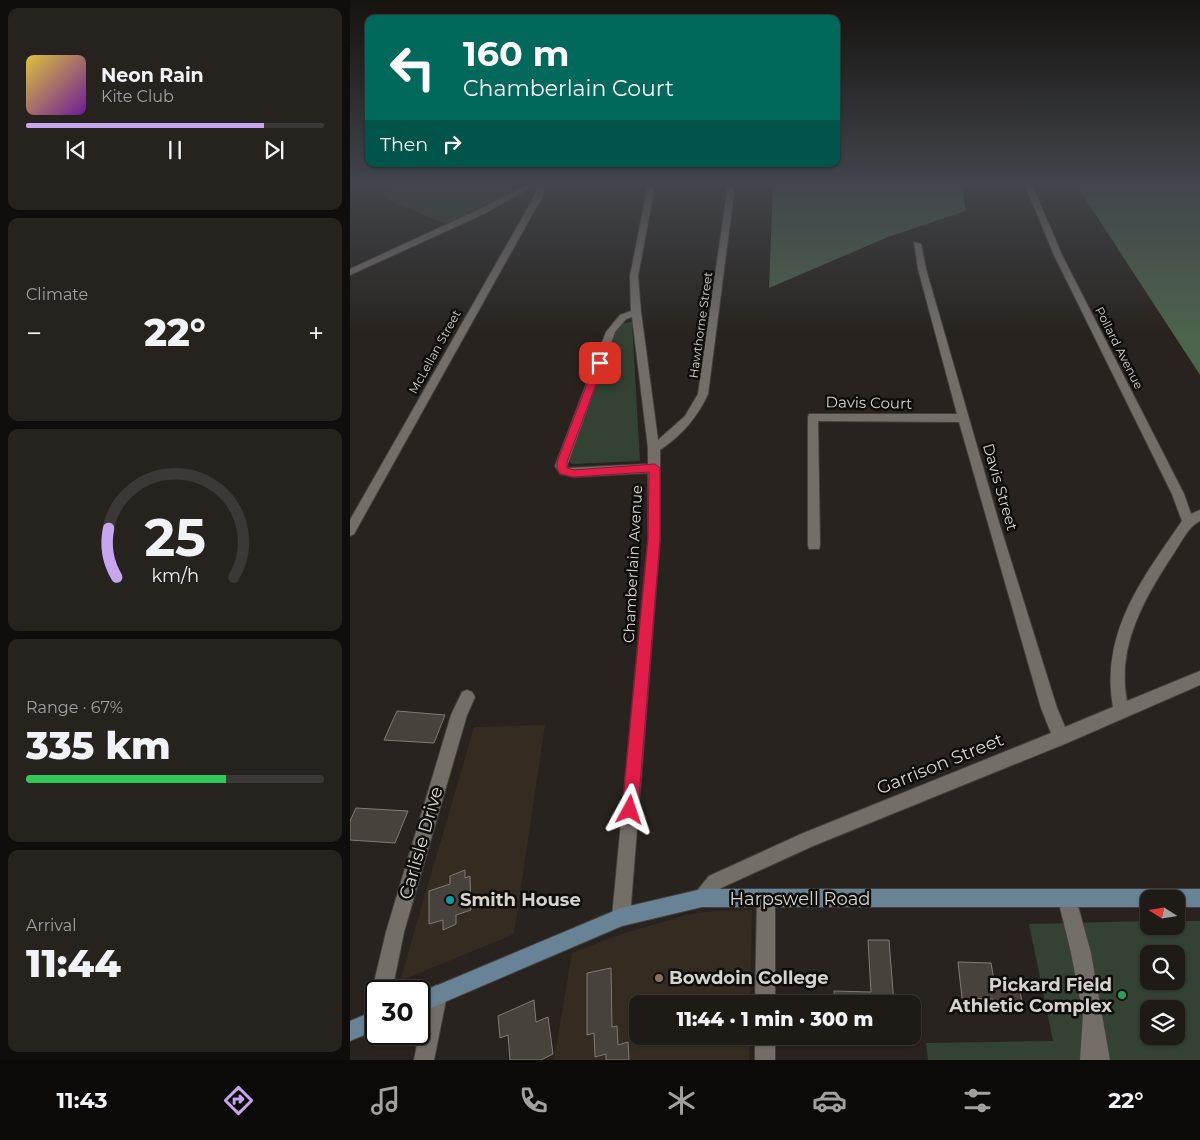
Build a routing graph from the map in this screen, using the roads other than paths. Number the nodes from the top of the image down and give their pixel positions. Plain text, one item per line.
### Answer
1 (432, 234) edge
2 (516, 234) edge
3 (642, 234) edge
4 (725, 234) edge
5 (1049, 234) edge
6 (917, 244) dead end
7 (350, 272) edge
8 (636, 312) junction
9 (963, 418) junction
10 (654, 448) junction
11 (655, 468) junction
12 (1194, 518) edge
13 (350, 532) edge
14 (814, 545) dead end
15 (1200, 678) edge
16 (467, 697) dead end
17 (1122, 710) junction
18 (1061, 737) junction
19 (702, 898) junction
20 (1200, 898) edge
21 (766, 899) junction
22 (1067, 899) junction
23 (621, 916) junction
24 (384, 980) edge
25 (765, 995) edge
26 (430, 998) edge
27 (1093, 1015) junction
28 (365, 1025) edge
29 (350, 1031) edge
30 (425, 1045) edge
31 (765, 1045) edge
32 (424, 1060) edge
33 (765, 1060) edge
34 (1090, 1060) edge
35 (1100, 1060) edge

1 - 7 street
2 - 13 street, McLellan Street
3 - 8 street, Chamberlain Avenue
4 - 10 street, Hawthorne Street
5 - 12 street, Pollard Avenue
6 - 9 street, Davis Street
8 - 10 street, Chamberlain Avenue
8 - 11 street
9 - 14 street, Davis Court
9 - 18 street, Davis Street
10 - 11 street, Chamberlain Avenue
11 - 23 street, Chamberlain Avenue
12 - 17 street
15 - 17 street, Garrison Street
16 - 24 street, Carlisle Drive
17 - 18 street, Garrison Street
18 - 19 street, Garrison Street
19 - 21 main road, Harpswell Road
19 - 23 main road, Harpswell Road
20 - 22 main road, Harpswell Road
21 - 22 main road, Harpswell Road
21 - 25 street
22 - 27 street
23 - 26 main road, Harpswell Road
27 - 34 street
27 - 35 street
28 - 29 main road
30 - 32 street
31 - 33 street

